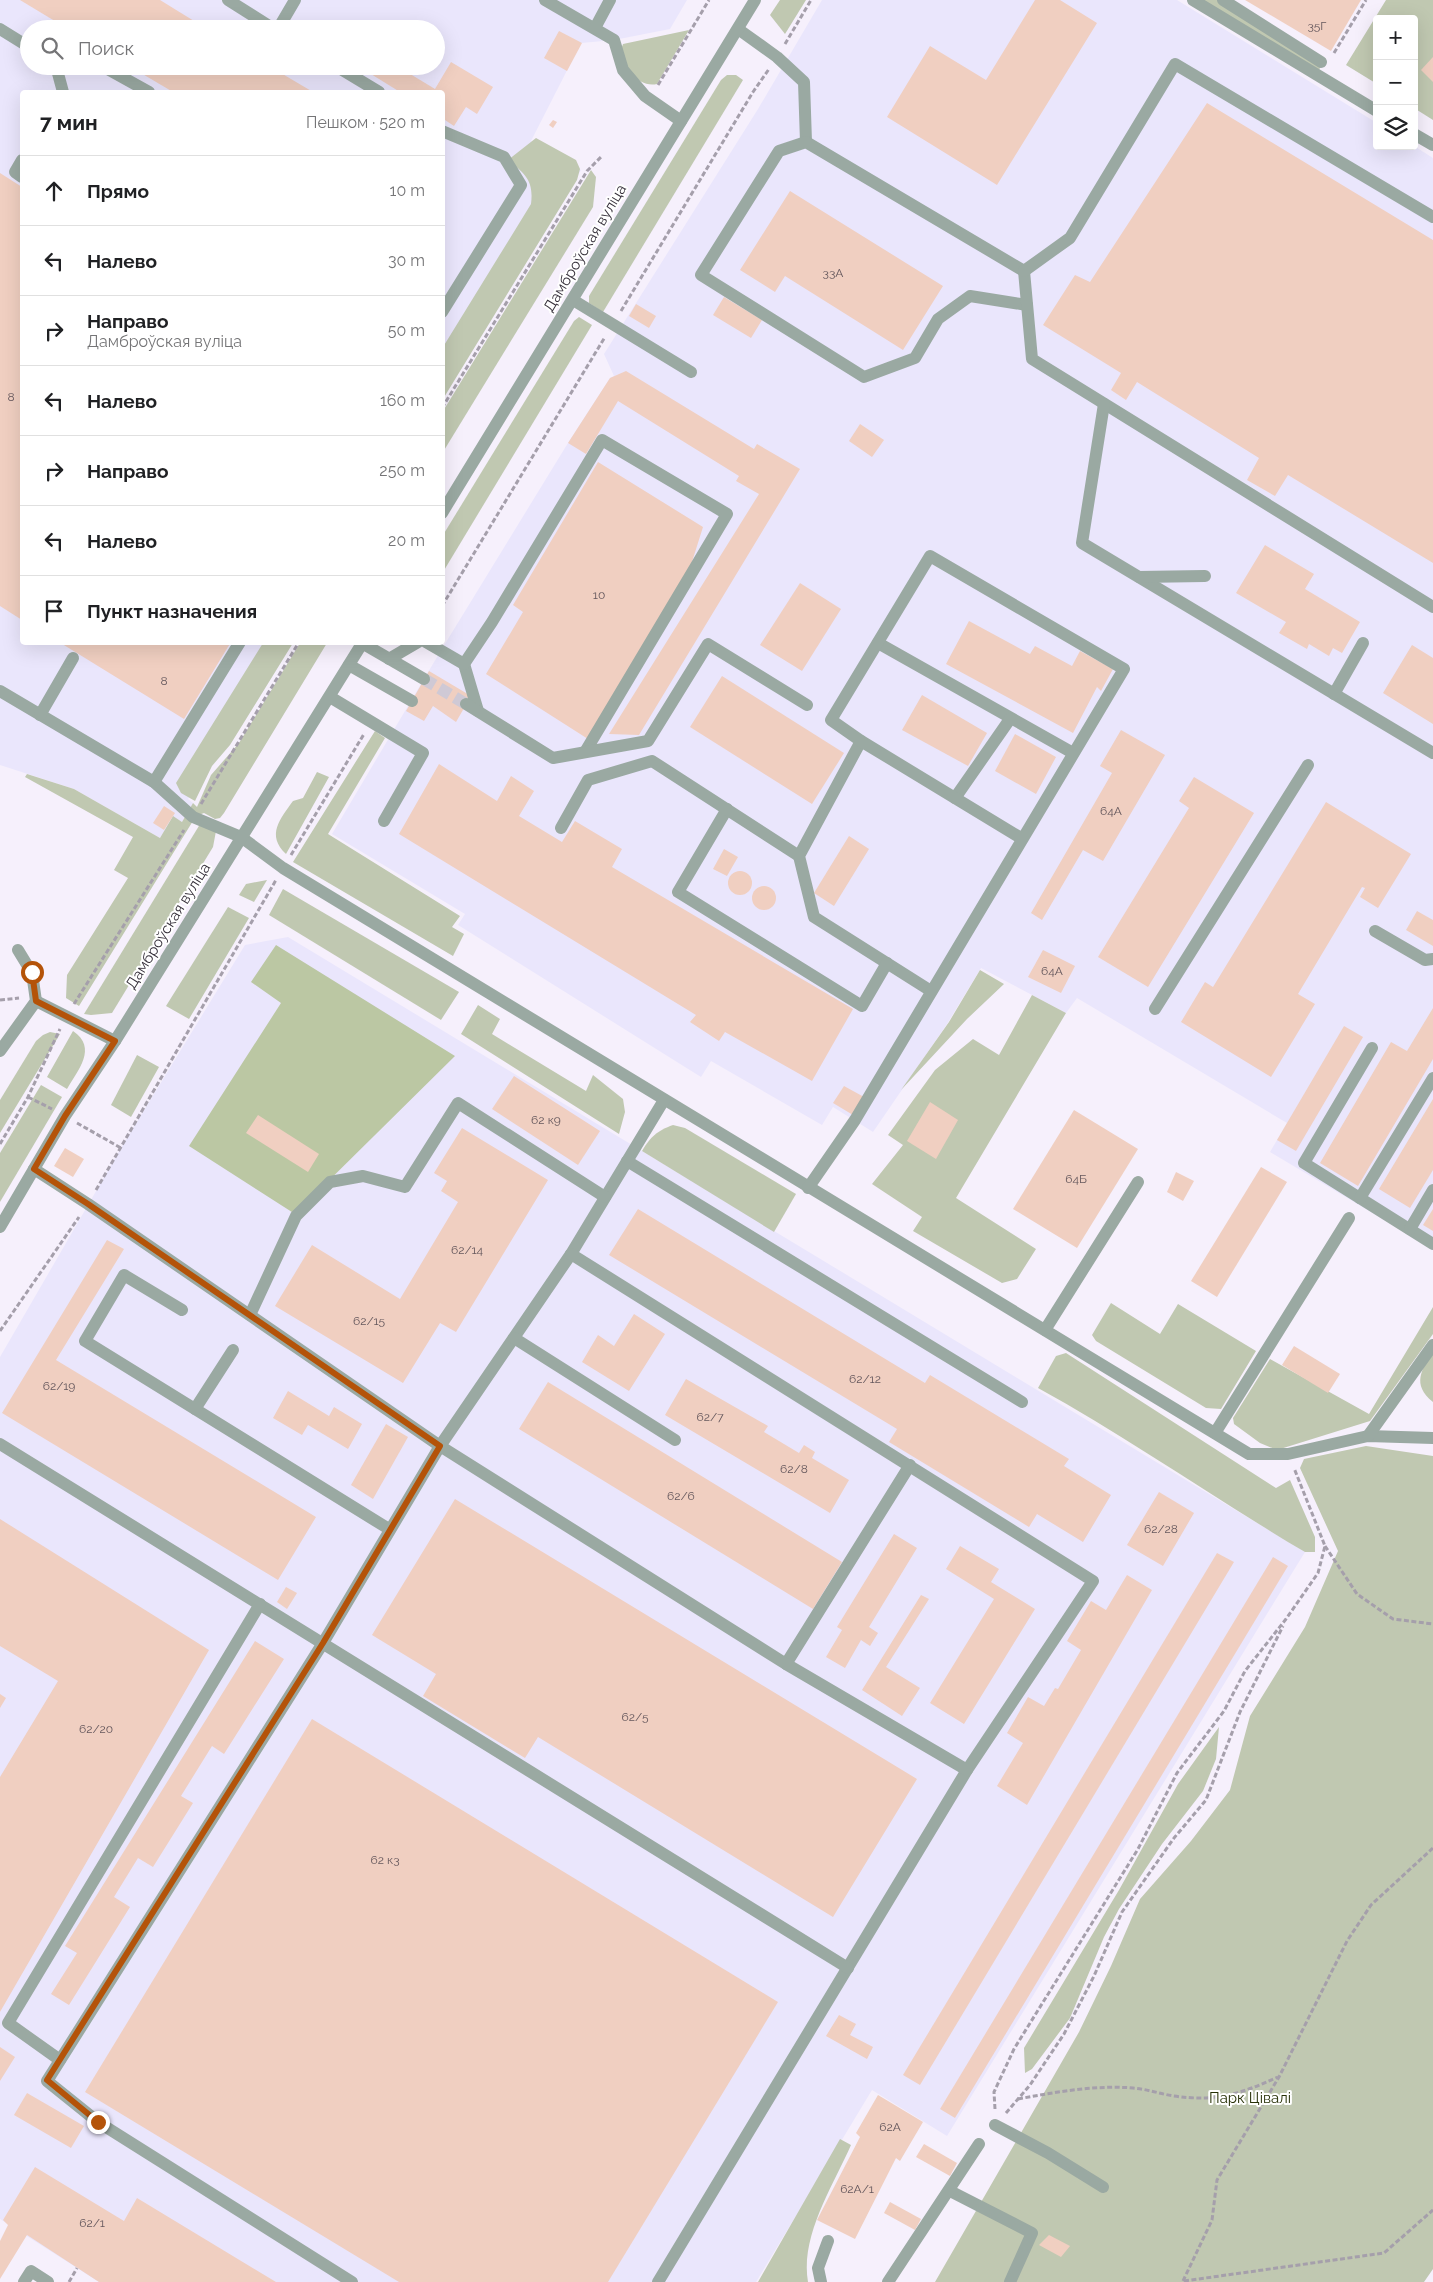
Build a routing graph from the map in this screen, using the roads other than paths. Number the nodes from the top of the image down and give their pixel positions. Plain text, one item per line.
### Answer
1 (228, 0) edge
2 (295, 0) edge
3 (545, 0) edge
4 (610, 0) edge
5 (755, 0) edge
6 (1193, 0) edge
7 (1223, 0) edge
8 (260, 20) edge
9 (283, 20) edge
10 (595, 28) junction
11 (0, 29) edge
12 (738, 29) junction
13 (20, 41) edge
14 (1321, 62) road end
15 (58, 75) edge
16 (118, 75) edge
17 (351, 75) edge
18 (62, 90) edge
19 (145, 90) edge
20 (376, 90) edge
21 (1373, 109) edge
22 (681, 121) junction
23 (445, 132) edge
24 (1418, 136) edge
25 (806, 142) junction
26 (1433, 145) edge
27 (20, 163) edge
28 (20, 176) edge
29 (1433, 217) edge
30 (1024, 271) junction
31 (573, 300) junction
32 (1027, 305) junction
33 (445, 307) edge
34 (691, 372) dead end
35 (1104, 404) junction
36 (445, 508) edge
37 (1205, 576) dead end
38 (1139, 578) junction
39 (1433, 606) edge
40 (878, 643) junction
41 (1363, 643) dead end
42 (238, 645) edge
43 (362, 645) edge
44 (366, 645) edge
45 (413, 645) edge
46 (431, 645) edge
47 (73, 658) dead end
48 (389, 659) junction
49 (464, 664) junction
50 (349, 665) junction
51 (424, 679) tunnel mouth
52 (0, 691) edge
53 (1334, 694) junction
54 (330, 697) junction
55 (412, 701) dead end
56 (466, 704) tunnel mouth
57 (807, 705) dead end
58 (478, 711) junction
59 (40, 715) junction
60 (1010, 719) junction
61 (861, 741) junction
62 (585, 752) junction
63 (1072, 753) junction
64 (1433, 753) edge
65 (1308, 765) dead end
66 (154, 782) junction
67 (955, 798) junction
68 (727, 809) junction
69 (384, 820) dead end
70 (561, 828) dead end
71 (241, 838) junction
72 (1021, 838) junction
73 (799, 856) junction
74 (1375, 931) dead end
75 (18, 950) dead end
76 (1433, 959) edge
77 (887, 963) junction
78 (931, 991) junction
79 (36, 1001) junction
80 (1155, 1009) dead end
81 (115, 1041) junction
82 (1372, 1048) dead end
83 (0, 1051) edge
84 (1433, 1078) edge
85 (664, 1100) junction
86 (627, 1161) junction
87 (34, 1169) junction
88 (1138, 1182) dead end
89 (808, 1188) junction
90 (1433, 1190) edge
91 (605, 1197) junction
92 (1360, 1198) junction
93 (1349, 1218) dead end
94 (0, 1227) edge
95 (1410, 1229) junction
96 (1433, 1244) edge
97 (571, 1254) junction
98 (182, 1310) dead end
99 (250, 1316) junction
100 (1045, 1330) junction
101 (514, 1338) junction
102 (1433, 1346) edge
103 (233, 1350) dead end
104 (1022, 1402) dead end
105 (195, 1409) junction
106 (1215, 1433) junction
107 (1368, 1436) junction
108 (1433, 1438) edge
109 (675, 1440) dead end
110 (0, 1444) edge
111 (440, 1446) junction
112 (910, 1466) junction
113 (389, 1529) junction
114 (260, 1604) junction
115 (323, 1643) junction
116 (786, 1664) junction
117 (967, 1770) junction
118 (848, 1968) junction
119 (60, 2060) junction
120 (994, 2121) road end
121 (979, 2144) dead end
122 (1103, 2187) dead end
123 (950, 2191) junction
124 (828, 2241) dead end
125 (24, 2282) edge
126 (48, 2282) edge
127 (352, 2282) edge
128 (658, 2282) edge
129 (821, 2282) edge
130 (888, 2282) edge
131 (1010, 2282) edge

1 - 8 street
2 - 9 street
3 - 10 street
4 - 10 street
5 - 12 street, Дамброўская вуліца
6 - 21 street
7 - 14 street
10 - 22 street
11 - 13 street
12 - 22 street, Дамброўская вуліца
12 - 25 street
15 - 18 street
16 - 19 street
17 - 20 street
22 - 31 street, Дамброўская вуліца
23 - 33 street
24 - 26 street
25 - 30 street
25 - 32 street
27 - 28 street
29 - 30 street
30 - 32 street
31 - 34 street
31 - 36 street, Дамброўская вуліца
32 - 35 street
35 - 38 street
35 - 39 street
37 - 38 street
38 - 53 street
40 - 60 street
40 - 61 street
40 - 63 street
41 - 53 street
42 - 66 street
43 - 50 street, Дамброўская вуліца
44 - 48 street
45 - 48 street
46 - 49 street
47 - 59 street
48 - 51 street
49 - 58 street
49 - 62 street
50 - 54 street, Дамброўская вуліца
50 - 55 street
52 - 59 street
53 - 64 street
54 - 69 street
54 - 71 street, Дамброўская вуліца
56 - 58 street
57 - 62 street
58 - 62 street
59 - 66 street
60 - 63 street
60 - 67 street
61 - 67 street
61 - 73 street
63 - 72 street
65 - 80 street
66 - 71 street
67 - 72 street
68 - 70 street
68 - 73 street
68 - 77 street
71 - 81 street, Дамброўская вуліца
71 - 85 street
72 - 78 street
73 - 77 street
74 - 76 street
75 - 79 street
77 - 78 street
78 - 89 street
79 - 81 street
79 - 83 street
81 - 87 street, Дамброўская вуліца
82 - 92 street
84 - 92 street
85 - 86 street
85 - 89 street
86 - 91 street
86 - 104 street
87 - 94 street, Дамброўская вуліца
87 - 99 street
88 - 100 street
89 - 100 street
90 - 95 street
91 - 97 street
91 - 99 street
92 - 95 street
93 - 106 street
95 - 96 street
97 - 101 street
97 - 112 street
98 - 105 street
99 - 111 street
100 - 106 street
101 - 109 street
101 - 111 street
102 - 107 street
103 - 105 street
105 - 113 street
106 - 107 street
107 - 108 street
110 - 114 street
111 - 113 street
111 - 116 street
112 - 116 street
112 - 117 street
113 - 115 street
114 - 115 street
114 - 119 street
115 - 118 street
115 - 119 street
116 - 117 street
117 - 118 street
118 - 128 street
119 - 127 street
120 - 122 street
121 - 123 street
123 - 130 street
123 - 131 street
124 - 129 street
125 - 126 street

